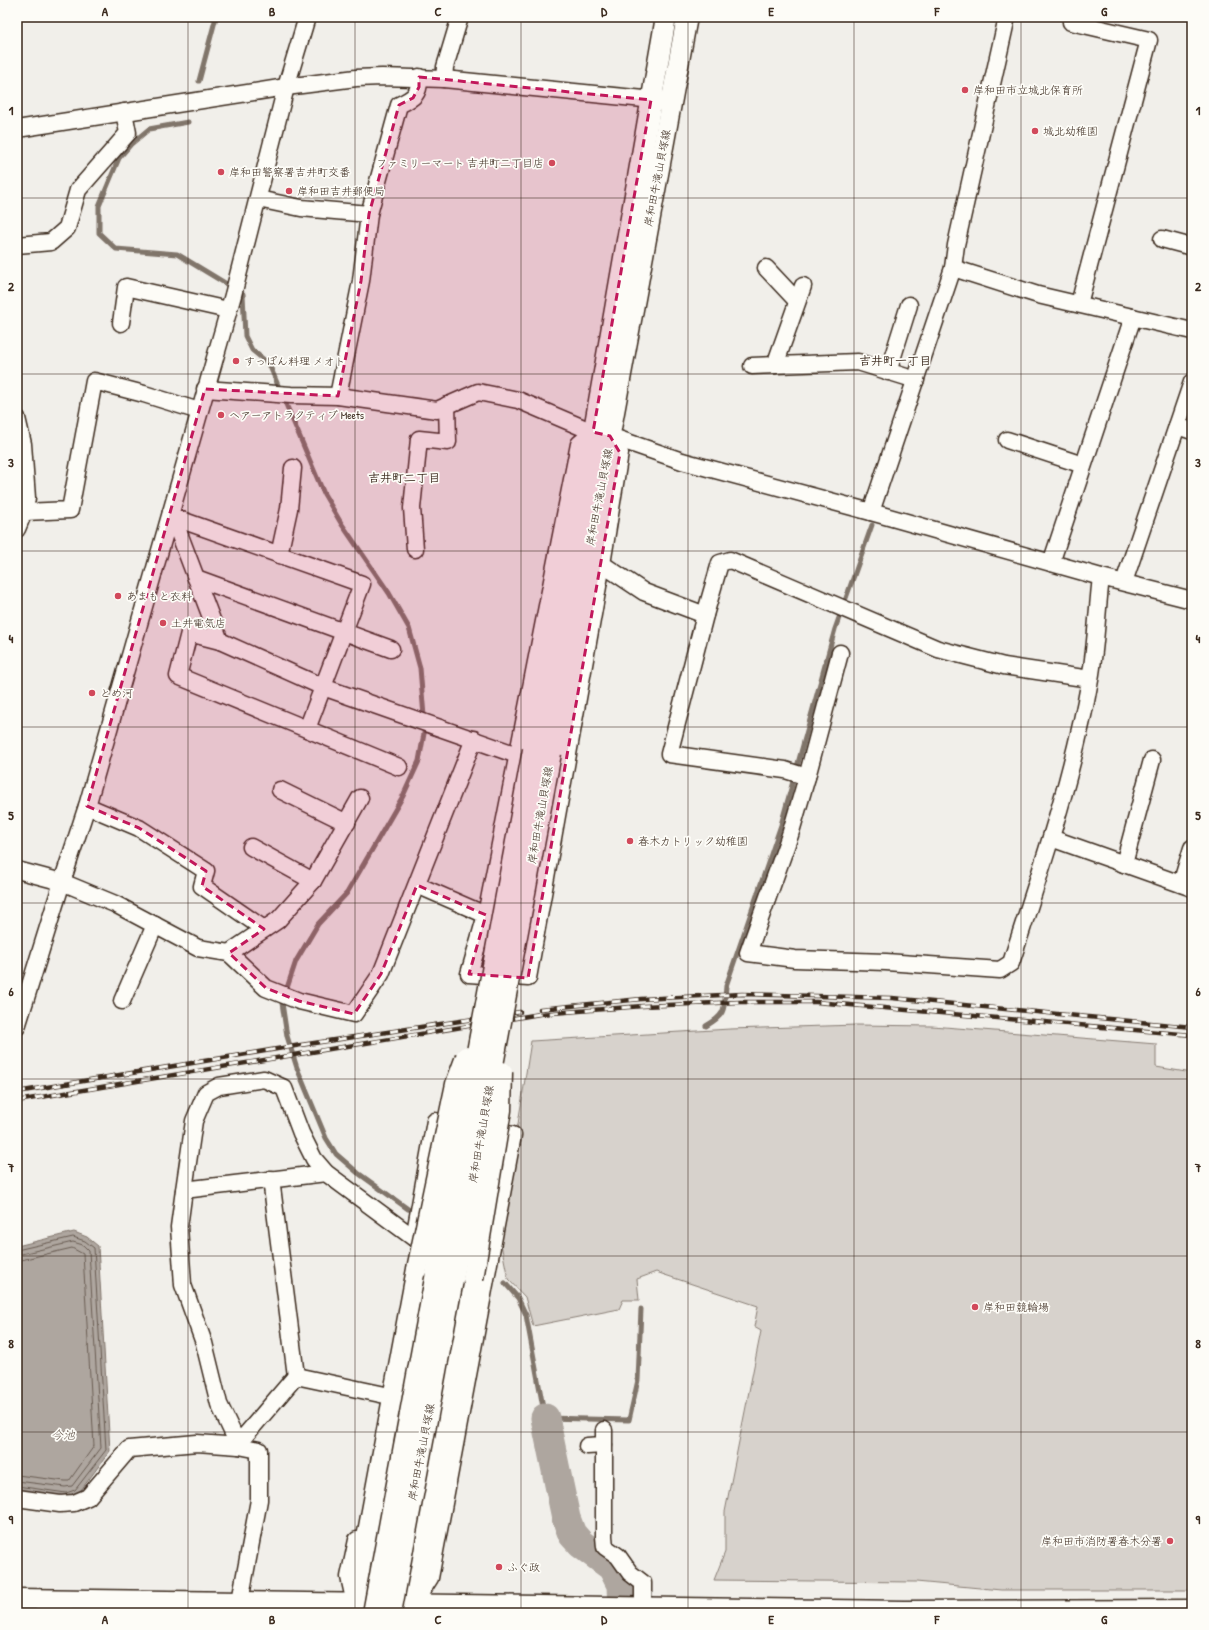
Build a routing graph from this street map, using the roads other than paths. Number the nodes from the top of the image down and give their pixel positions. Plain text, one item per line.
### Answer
1 (307, 17) edge
2 (460, 17) edge
3 (666, 17) edge
4 (687, 17) edge
5 (1007, 17) edge
6 (1071, 22) dead end
7 (419, 77) junction
8 (444, 79) junction
9 (286, 87) junction
10 (651, 100) junction
11 (671, 102) junction
12 (124, 112) junction
13 (17, 129) edge
14 (258, 198) junction
15 (369, 214) junction
16 (1162, 239) dead end
17 (17, 245) edge
18 (1192, 247) edge
19 (766, 268) dead end
20 (953, 268) junction
21 (803, 286) dead end
22 (797, 301) junction
23 (1079, 304) junction
24 (909, 305) dead end
25 (228, 310) junction
26 (1132, 317) junction
27 (121, 323) dead end
28 (1192, 331) edge
29 (775, 365) junction
30 (752, 366) dead end
31 (888, 372) junction
32 (916, 380) junction
33 (1192, 382) edge
34 (205, 389) junction
35 (338, 396) junction
36 (447, 405) junction
37 (199, 411) junction
38 (17, 418) edge
39 (1177, 426) junction
40 (1192, 431) edge
41 (602, 434) junction
42 (1007, 440) dead end
43 (1083, 465) junction
44 (293, 468) dead end
45 (24, 512) junction
46 (871, 512) junction
47 (172, 515) junction
48 (17, 529) edge
49 (415, 549) dead end
50 (279, 555) junction
51 (1051, 563) junction
52 (602, 564) junction
53 (1101, 577) junction
54 (196, 578) junction
55 (1124, 582) junction
56 (1192, 600) edge
57 (705, 615) junction
58 (344, 631) junction
59 (220, 641) junction
60 (391, 649) dead end
61 (840, 653) dead end
62 (1090, 678) junction
63 (323, 687) junction
64 (307, 729) junction
65 (474, 739) junction
66 (534, 753) junction
67 (1152, 760) dead end
68 (399, 767) dead end
69 (807, 777) junction
70 (280, 790) dead end
71 (360, 798) dead end
72 (87, 806) junction
73 (347, 823) junction
74 (1051, 838) junction
75 (251, 847) dead end
76 (1192, 848) edge
77 (1124, 864) junction
78 (17, 870) edge
79 (313, 881) junction
80 (62, 882) junction
81 (416, 885) junction
82 (1186, 886) edge
83 (490, 895) junction
84 (541, 903) junction
85 (486, 915) junction
86 (155, 925) junction
87 (264, 929) junction
88 (228, 953) junction
89 (122, 1001) dead end
90 (494, 1006) junction
91 (17, 1027) edge
92 (326, 1173) junction
93 (271, 1179) junction
94 (184, 1190) junction
95 (414, 1238) junction
96 (296, 1376) junction
97 (385, 1395) junction
98 (239, 1446) junction
99 (587, 1446) dead end
100 (17, 1498) edge
101 (17, 1599) edge
102 (240, 1601) junction
103 (151, 1607) edge
104 (219, 1607) edge
105 (354, 1608) edge
106 (413, 1608) edge
107 (588, 1608) edge
108 (647, 1608) edge
109 (1192, 1610) edge
110 (904, 1612) edge
111 (373, 1613) edge
112 (391, 1613) edge

1 - 9 street
2 - 8 street
3 - 10 main road, 岸和田牛滝山貝塚線
4 - 11 main road, 岸和田牛滝山貝塚線
5 - 20 street
6 - 23 street
7 - 8 street
7 - 9 street
7 - 15 street
8 - 10 street
9 - 12 street
9 - 14 street
10 - 11 street
10 - 41 main road, 岸和田牛滝山貝塚線
11 - 41 main road, 岸和田牛滝山貝塚線
12 - 13 street
12 - 17 street
14 - 15 street
14 - 25 street
15 - 35 street
16 - 18 street
19 - 22 street
20 - 23 street
20 - 32 street
21 - 22 street
22 - 29 street
23 - 26 street
24 - 31 street
25 - 27 street
25 - 34 street
26 - 28 street
26 - 43 street
29 - 30 street
29 - 31 street
31 - 32 street
32 - 46 street
33 - 39 street
34 - 35 street
34 - 37 street
35 - 36 street
36 - 41 street
36 - 49 street
37 - 45 street
37 - 47 street
38 - 45 street
39 - 40 street
39 - 55 street
41 - 46 street
41 - 52 street
41 - 66 main road, 岸和田牛滝山貝塚線
42 - 43 street
43 - 51 street
44 - 50 street
45 - 48 street
46 - 51 street
47 - 50 street
47 - 54 street
47 - 72 street
50 - 58 street
51 - 53 street
52 - 57 street
52 - 84 street
53 - 55 street
53 - 62 street
54 - 58 street
54 - 59 street
55 - 56 street
57 - 62 street
57 - 69 street
58 - 60 street
58 - 63 street
59 - 63 street
59 - 64 street
61 - 69 street
62 - 74 street
63 - 64 street
63 - 65 street
64 - 68 street
65 - 66 street
65 - 81 street
66 - 83 street
66 - 90 main road, 岸和田牛滝山貝塚線, bridge
67 - 77 street
69 - 74 street
70 - 73 street
71 - 73 street
72 - 80 street
72 - 87 street
73 - 79 street
74 - 77 street
75 - 79 street
76 - 82 street
77 - 82 street
78 - 80 street
79 - 87 street
80 - 86 street
80 - 91 street
81 - 85 street
81 - 88 street
83 - 84 street
83 - 85 street
84 - 85 street
86 - 88 street
86 - 89 street
87 - 88 street
90 - 105 main road, bridge
90 - 106 main road, bridge
90 - 111 main road, 岸和田牛滝山貝塚線, bridge
90 - 112 main road, 岸和田牛滝山貝塚線, bridge
92 - 93 street
92 - 94 street
92 - 95 street
93 - 94 street
93 - 96 street
94 - 98 street
95 - 97 street
95 - 106 street
96 - 97 street
96 - 98 street
97 - 105 street
98 - 100 street
98 - 102 street
99 - 108 street
101 - 103 main road
102 - 104 main road
102 - 105 main road
103 - 104 main road
105 - 106 main road
106 - 107 main road
107 - 108 main road
108 - 110 main road
109 - 110 main road

